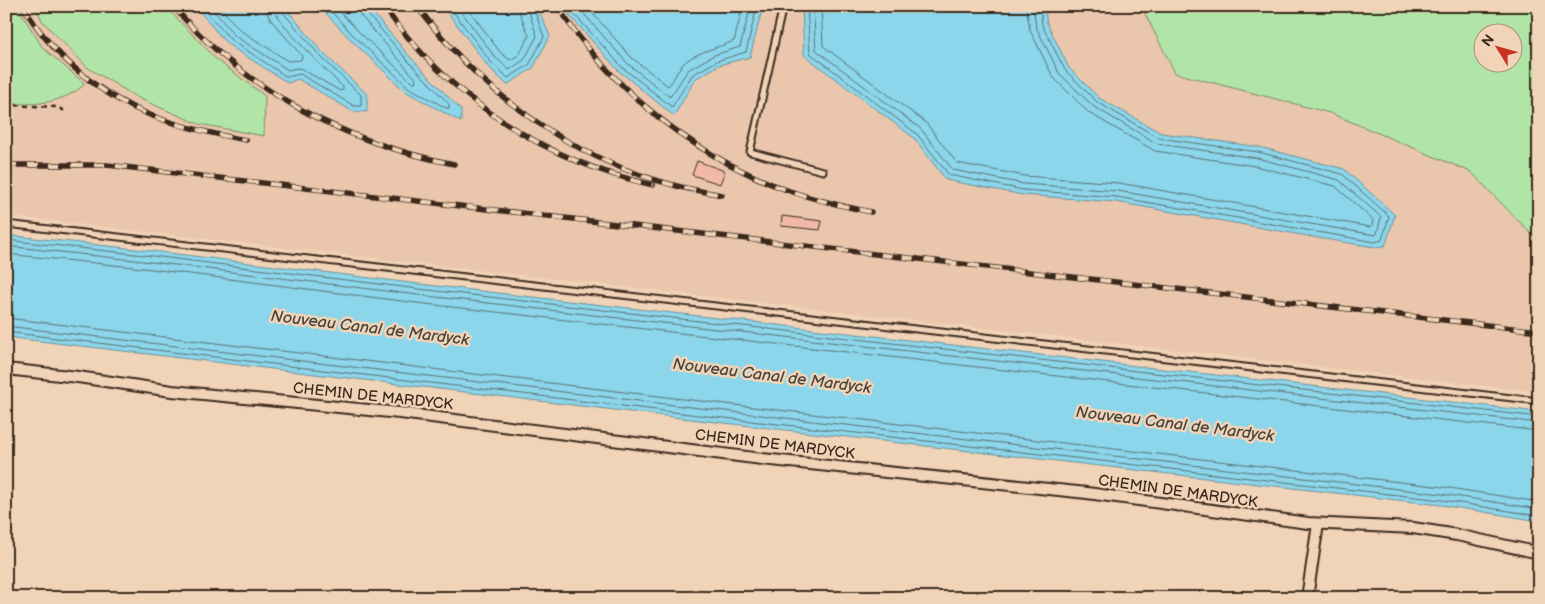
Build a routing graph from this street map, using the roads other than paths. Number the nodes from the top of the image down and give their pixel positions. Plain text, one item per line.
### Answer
1 (783, 6) edge
2 (823, 171) dead end
3 (6, 224) edge
4 (6, 370) edge
5 (1539, 401) edge
6 (1318, 524) junction
7 (1539, 553) edge
8 (1308, 598) edge

1 - 2 lane
3 - 5 lane
4 - 6 street, CHEMIN DE MARDYCK
6 - 7 street, CHEMIN DE MARDYCK
6 - 8 street

